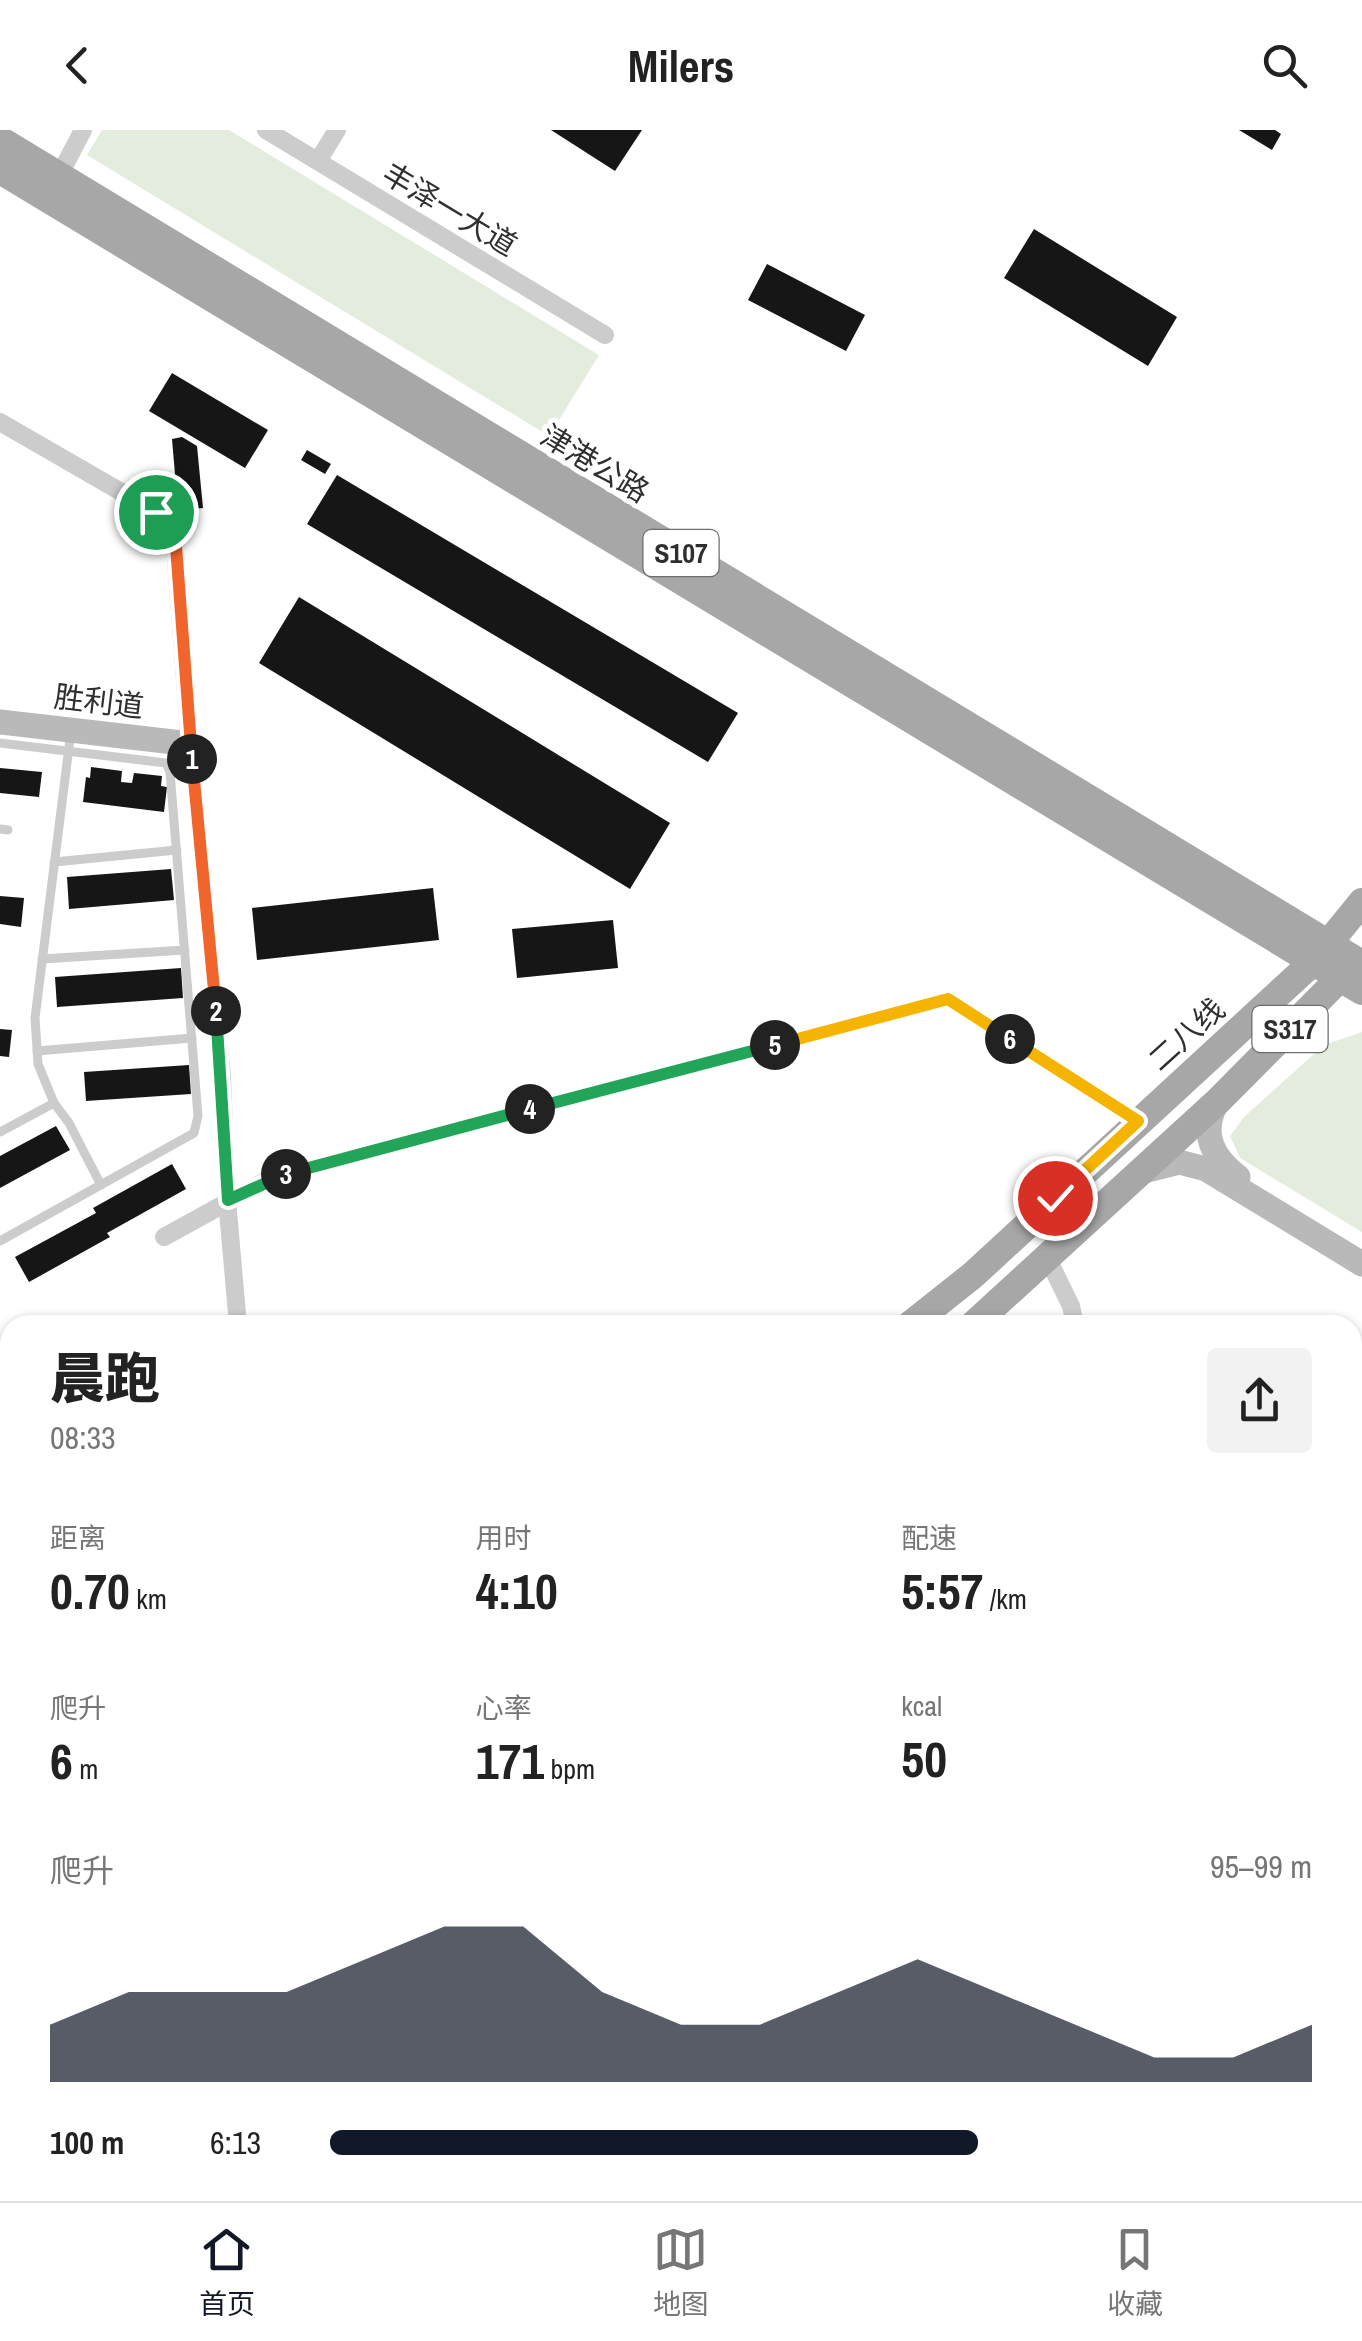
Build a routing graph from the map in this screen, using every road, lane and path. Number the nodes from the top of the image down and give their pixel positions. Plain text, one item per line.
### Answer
1 (84, 130) edge
2 (266, 130) edge
3 (337, 130) edge
4 (0, 140) edge
5 (318, 161) junction
6 (0, 170) edge
7 (58, 176) junction
8 (605, 335) dead end
9 (0, 422) edge
10 (0, 712) edge
11 (0, 722) edge
12 (70, 734) junction
13 (190, 738) junction
14 (0, 743) edge
15 (176, 850) junction
16 (54, 862) junction
17 (1362, 902) edge
18 (185, 950) junction
19 (42, 958) junction
20 (1345, 967) edge
21 (1362, 1004) edge
22 (192, 1038) junction
23 (37, 1051) junction
24 (1217, 1102) junction
25 (54, 1103) junction
26 (1138, 1121) junction
27 (0, 1132) edge
28 (1143, 1171) junction
29 (101, 1185) junction
30 (228, 1200) junction
31 (164, 1238) dead end
32 (0, 1241) edge
33 (1362, 1252) edge
34 (1048, 1259) junction
35 (1362, 1264) edge
36 (237, 1315) edge
37 (923, 1315) edge
38 (984, 1315) edge
39 (1073, 1315) edge

1 - 7 street
2 - 5 street, 丰泽一大道
3 - 5 street
4 - 7 main road, 津港公路 / S107
5 - 8 street, 丰泽一大道
6 - 20 main road, 津港公路 / S107
7 - 20 main road, 津港公路 / S107
9 - 13 street
10 - 12 street, 胜利道
11 - 12 street, 胜利道
12 - 13 street, 胜利道
12 - 14 lane
12 - 15 lane
12 - 16 lane
13 - 30 street
15 - 16 lane
15 - 18 lane
16 - 19 lane
17 - 20 main road, 二八线 / S317
18 - 19 lane
18 - 22 lane
19 - 23 lane
20 - 24 main road, 二八线 / S317
20 - 26 main road, 二八线 / S317
21 - 24 main road
22 - 23 lane
22 - 29 lane
23 - 25 lane
24 - 28 main road, 二八线 / S317
24 - 33 street
25 - 27 lane
25 - 29 lane
26 - 30 street
26 - 37 main road, 二八线 / S317
28 - 34 main road, 二八线 / S317
28 - 35 street
29 - 32 lane
30 - 31 street
30 - 36 street
34 - 38 main road, 二八线 / S317
34 - 39 street

